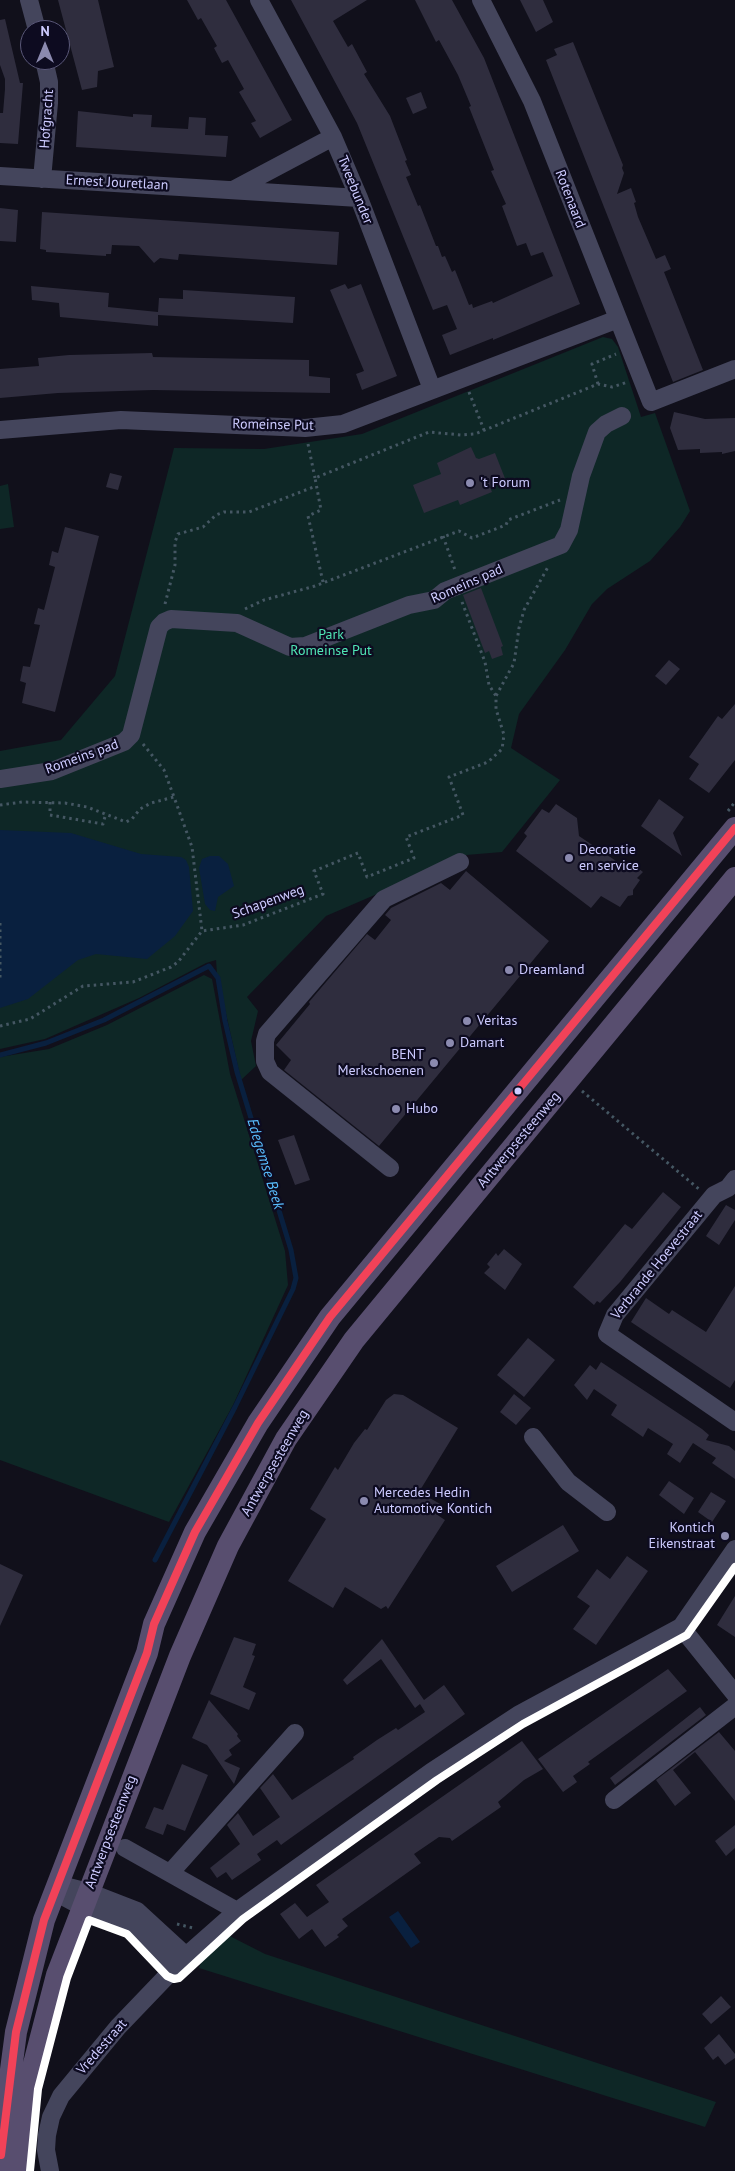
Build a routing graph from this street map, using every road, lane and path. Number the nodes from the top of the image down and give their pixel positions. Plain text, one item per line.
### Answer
1 (29, 0) edge
2 (259, 0) edge
3 (481, 0) edge
4 (34, 20) edge
5 (46, 70) edge
6 (333, 137) junction
7 (0, 176) edge
8 (42, 179) junction
9 (235, 190) junction
10 (359, 198) junction
11 (618, 319) junction
12 (629, 349) junction
13 (735, 370) edge
14 (463, 378) junction
15 (641, 378) junction
16 (598, 384) junction
17 (432, 389) junction
18 (622, 416) dead end
19 (305, 428) junction
20 (0, 430) edge
21 (484, 430) junction
22 (315, 478) junction
23 (316, 486) junction
24 (577, 494) junction
25 (443, 536) junction
26 (560, 545) junction
27 (323, 582) junction
28 (458, 586) junction
29 (164, 622) junction
30 (237, 623) junction
31 (496, 696) junction
32 (131, 735) junction
33 (0, 779) edge
34 (174, 797) junction
35 (50, 802) junction
36 (0, 805) edge
37 (106, 813) junction
38 (735, 828) edge
39 (460, 862) dead end
40 (735, 878) edge
41 (0, 923) edge
42 (203, 930) junction
43 (0, 978) edge
44 (0, 1026) edge
45 (588, 1083) dead end
46 (582, 1090) junction
47 (577, 1096) dead end
48 (390, 1168) dead end
49 (735, 1179) edge
50 (712, 1197) junction
51 (735, 1422) edge
52 (533, 1437) dead end
53 (607, 1512) dead end
54 (735, 1549) edge
55 (681, 1627) junction
56 (735, 1694) edge
57 (735, 1706) edge
58 (295, 1733) dead end
59 (614, 1800) dead end
60 (125, 1848) dead end
61 (171, 1872) junction
62 (56, 1888) junction
63 (85, 1899) junction
64 (237, 1911) junction
65 (186, 1956) junction
66 (174, 1969) junction
67 (8, 2162) edge
68 (50, 2171) edge

1 - 4 street
2 - 6 street, Tweebunder
3 - 11 street, Rotenaard
5 - 8 street, Hofgracht
6 - 9 street
6 - 10 street, Tweebunder
7 - 8 street, Ernest Jouretlaan
8 - 9 street, Ernest Jouretlaan
9 - 10 street, Ernest Jouretlaan
10 - 17 street, Tweebunder
11 - 12 street, Rotenaard
11 - 14 street, Romeinse Put
12 - 15 street, Rotenaard
12 - 16 path
13 - 15 street, Rotenaard
14 - 17 street, Romeinse Put
14 - 21 path
15 - 16 path
16 - 21 path
17 - 19 street, Romeinse Put
18 - 24 street
19 - 20 street, Romeinse Put
19 - 22 path
21 - 22 path
22 - 23 path
23 - 27 path
23 - 29 path
24 - 25 path
24 - 26 street
25 - 27 path
25 - 28 path
26 - 28 street, Romeins pad
26 - 31 path
27 - 30 path
28 - 30 street, Romeins pad
28 - 31 path
29 - 30 street, Romeins pad
29 - 32 street, Romeins pad
31 - 42 path, Schapenweg
32 - 33 street, Romeins pad
32 - 34 path
34 - 37 path
34 - 42 path
35 - 36 path
35 - 37 path
35 - 37 path
38 - 62 main road, Antwerpsesteenweg
39 - 48 street
40 - 63 main road, Antwerpsesteenweg
41 - 43 path
42 - 44 path
45 - 46 path
46 - 47 path
46 - 50 path
49 - 50 street
50 - 51 street, Verbrande Hoevestraat
52 - 53 street
54 - 55 street, Vredestraat
55 - 56 street
55 - 64 street, Vredestraat
57 - 59 street
58 - 61 street
60 - 61 street
61 - 64 street
62 - 63 street
62 - 67 main road, Antwerpsesteenweg
63 - 65 street
63 - 66 street
63 - 67 main road, Antwerpsesteenweg
64 - 65 street, Vredestraat
65 - 66 street, Vredestraat
66 - 68 street, Vredestraat

